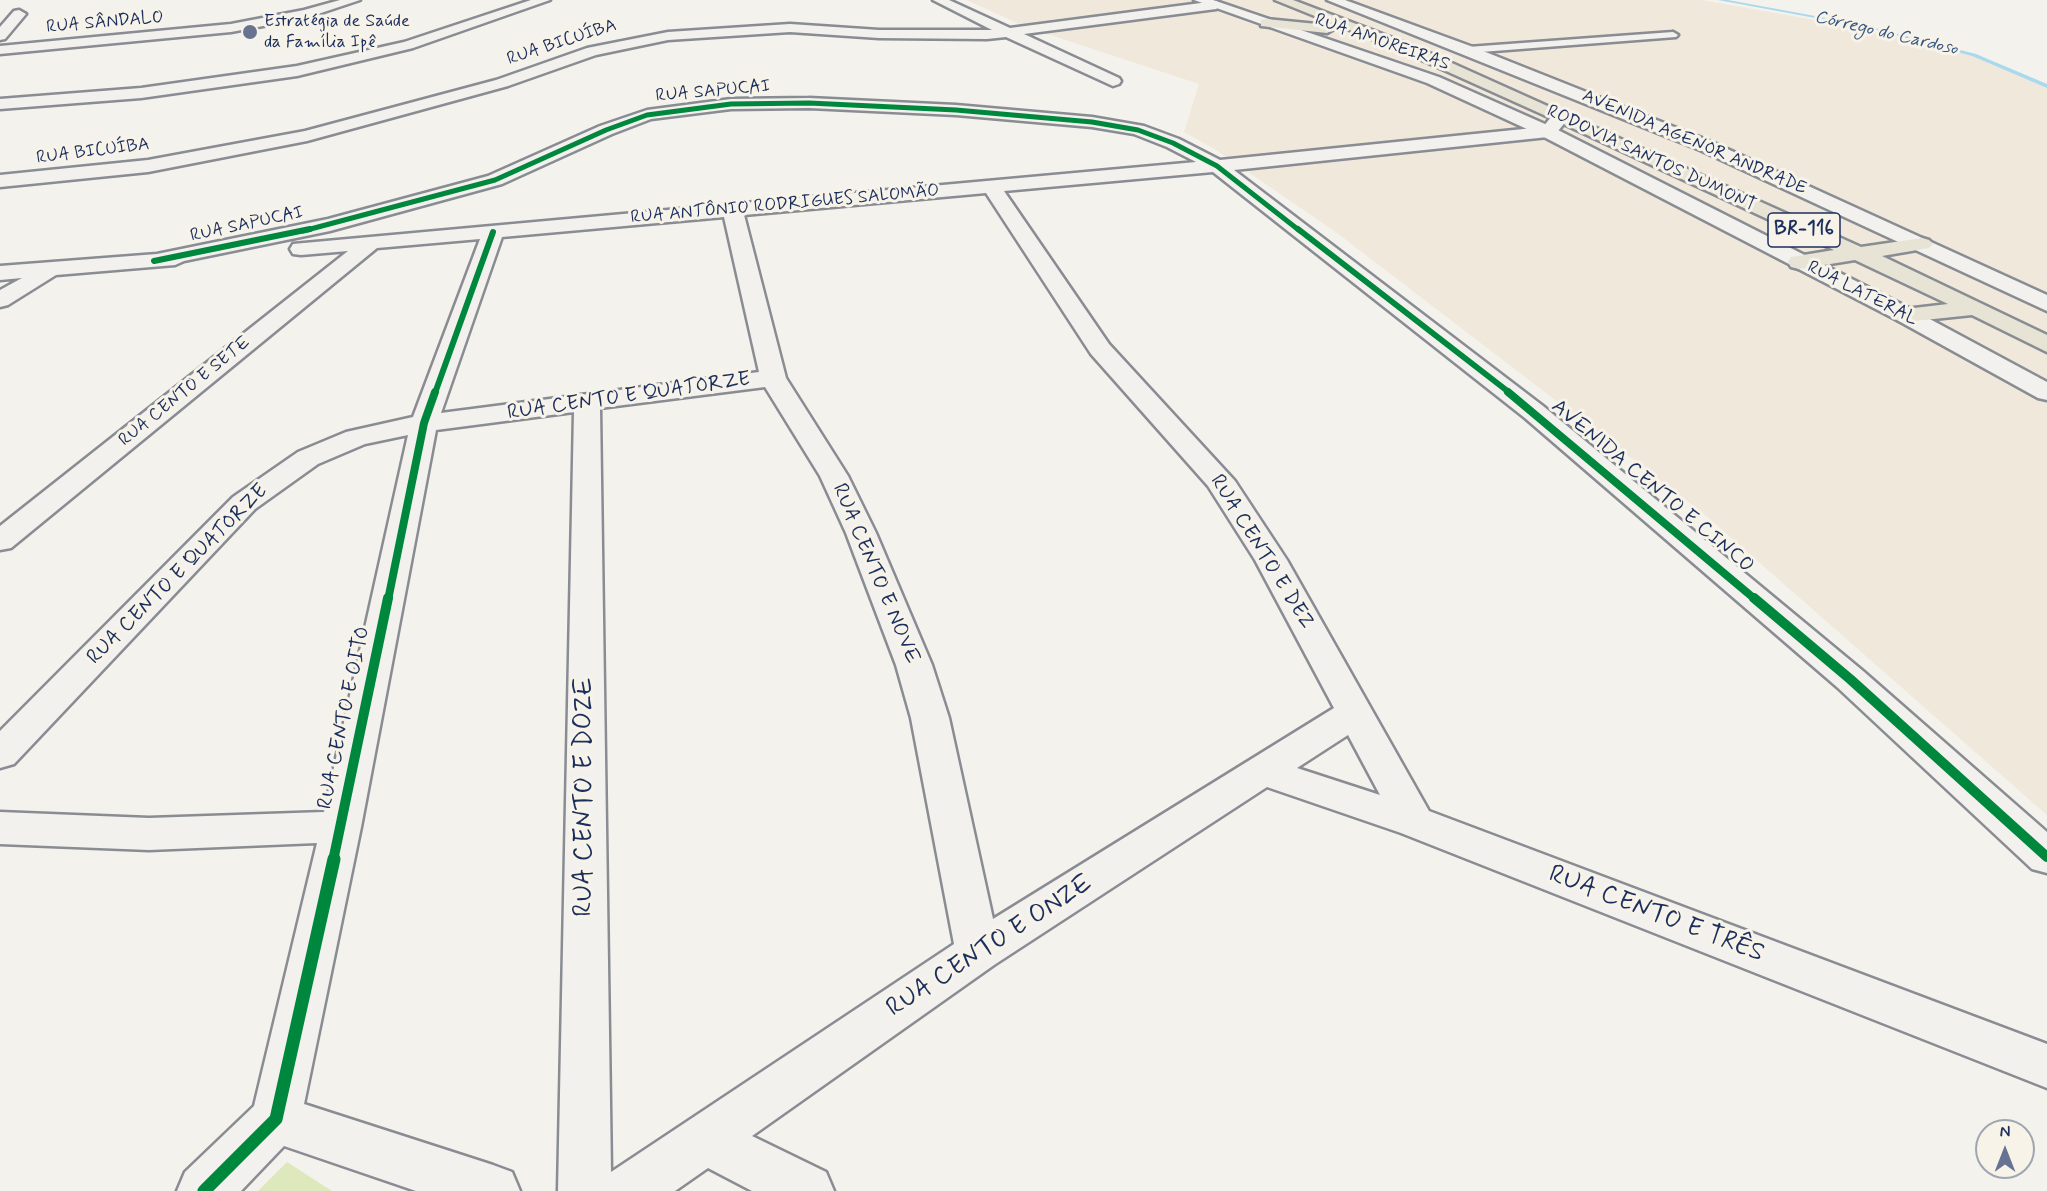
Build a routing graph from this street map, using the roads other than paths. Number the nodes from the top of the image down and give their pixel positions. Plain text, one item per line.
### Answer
1 (354, 0) edge
2 (544, 0) edge
3 (939, 0) edge
4 (1200, 0) edge
5 (1281, 0) edge
6 (1333, 0) edge
7 (1216, 5) junction
8 (19, 14) dead end
9 (1396, 22) junction
10 (1266, 23) junction
11 (1365, 31) junction
12 (1008, 33) junction
13 (1673, 34) dead end
14 (0, 36) edge
15 (1409, 49) junction
16 (1468, 50) junction
17 (0, 51) edge
18 (1433, 80) junction
19 (1113, 81) dead end
20 (0, 104) edge
21 (1554, 124) junction
22 (1658, 163) junction
23 (1217, 166) junction
24 (0, 181) edge
25 (992, 186) junction
26 (1668, 193) junction
27 (733, 211) junction
28 (493, 232) junction
29 (371, 243) junction
30 (1922, 244) junction
31 (1854, 253) junction
32 (154, 261) junction
33 (1799, 262) junction
34 (53, 269) junction
35 (0, 273) edge
36 (2038, 296) edge
37 (0, 300) edge
38 (2047, 304) edge
39 (1976, 308) junction
40 (1905, 315) junction
41 (2047, 345) edge
42 (772, 378) junction
43 (2047, 392) edge
44 (588, 404) junction
45 (424, 423) junction
46 (0, 541) edge
47 (1356, 712) junction
48 (0, 754) edge
49 (1262, 771) junction
50 (1415, 822) junction
51 (341, 827) junction
52 (0, 828) edge
53 (2047, 857) edge
54 (978, 952) junction
55 (2047, 1066) edge
56 (276, 1119) junction
57 (706, 1140) junction
58 (204, 1191) edge
59 (493, 1191) edge
60 (585, 1191) edge
61 (630, 1191) edge
62 (807, 1191) edge

1 - 17 street, RUA SÂNDALO
2 - 20 street
3 - 12 street
4 - 7 street, RUA AMOREIRAS
5 - 11 highway, RODOVIA SANTOS DUMONT / BR-116
6 - 9 street, AVENIDA AGENOR ANDRADE
7 - 10 street, RUA AMOREIRAS
7 - 12 street, RUA BICUÍBA
8 - 14 street
9 - 11 highway
9 - 16 street, AVENIDA AGENOR ANDRADE
10 - 11 highway
10 - 18 street, RUA AMOREIRAS
11 - 15 highway, RODOVIA SANTOS DUMONT / BR-116
12 - 19 street
12 - 24 street, RUA BICUÍBA
13 - 16 lane
15 - 18 highway
15 - 21 highway, RODOVIA SANTOS DUMONT / BR-116
16 - 30 street, AVENIDA AGENOR ANDRADE
18 - 21 street, RUA AMOREIRAS
21 - 22 highway, RODOVIA SANTOS DUMONT / BR-116
21 - 23 street, RUA ANTÔNIO RODRIGUES SALOMÃO
21 - 26 street, RUA LATERAL
22 - 26 highway
22 - 31 highway, RODOVIA SANTOS DUMONT / BR-116
23 - 25 street, RUA ANTÔNIO RODRIGUES SALOMÃO
23 - 32 street, RUA SAPUCAI
23 - 53 street, AVENIDA CENTO E CINCO
25 - 27 street, RUA ANTÔNIO RODRIGUES SALOMÃO
25 - 47 street, RUA CENTO E DEZ
26 - 33 street, RUA LATERAL
27 - 28 street, RUA ANTÔNIO RODRIGUES SALOMÃO
27 - 42 street, RUA CENTO E NOVE
28 - 29 street, RUA ANTÔNIO RODRIGUES SALOMÃO
28 - 45 street, RUA CENTO E OITO
29 - 32 street, RUA ANTÔNIO RODRIGUES SALOMÃO
29 - 46 street, RUA CENTO E SETE
30 - 31 highway
30 - 36 street, AVENIDA AGENOR ANDRADE
31 - 33 highway
31 - 39 highway, RODOVIA SANTOS DUMONT / BR-116
32 - 34 street, RUA ANTÔNIO RODRIGUES SALOMÃO
33 - 40 street, RUA LATERAL
34 - 35 street, RUA ANTÔNIO RODRIGUES SALOMÃO
34 - 37 street
36 - 38 street, AVENIDA AGENOR ANDRADE
39 - 40 highway
39 - 41 highway, RODOVIA SANTOS DUMONT / BR-116
40 - 43 street, RUA LATERAL
42 - 44 street, RUA CENTO E QUATORZE
42 - 54 street, RUA CENTO E NOVE
44 - 45 street, RUA CENTO E QUATORZE
44 - 60 street, RUA CENTO E DOZE
45 - 48 street, RUA CENTO E QUATORZE
45 - 51 street, RUA CENTO E OITO
47 - 49 street, RUA CENTO E ONZE
47 - 50 street, RUA CENTO E DEZ
49 - 50 street, RUA CENTO E TRÊS
49 - 54 street, RUA CENTO E ONZE
50 - 55 street, RUA CENTO E TRÊS
51 - 52 street
51 - 56 street, RUA CENTO E OITO
54 - 57 street, RUA CENTO E ONZE
56 - 58 street
56 - 59 street
57 - 61 street, RUA CENTO E ONZE
57 - 62 street

